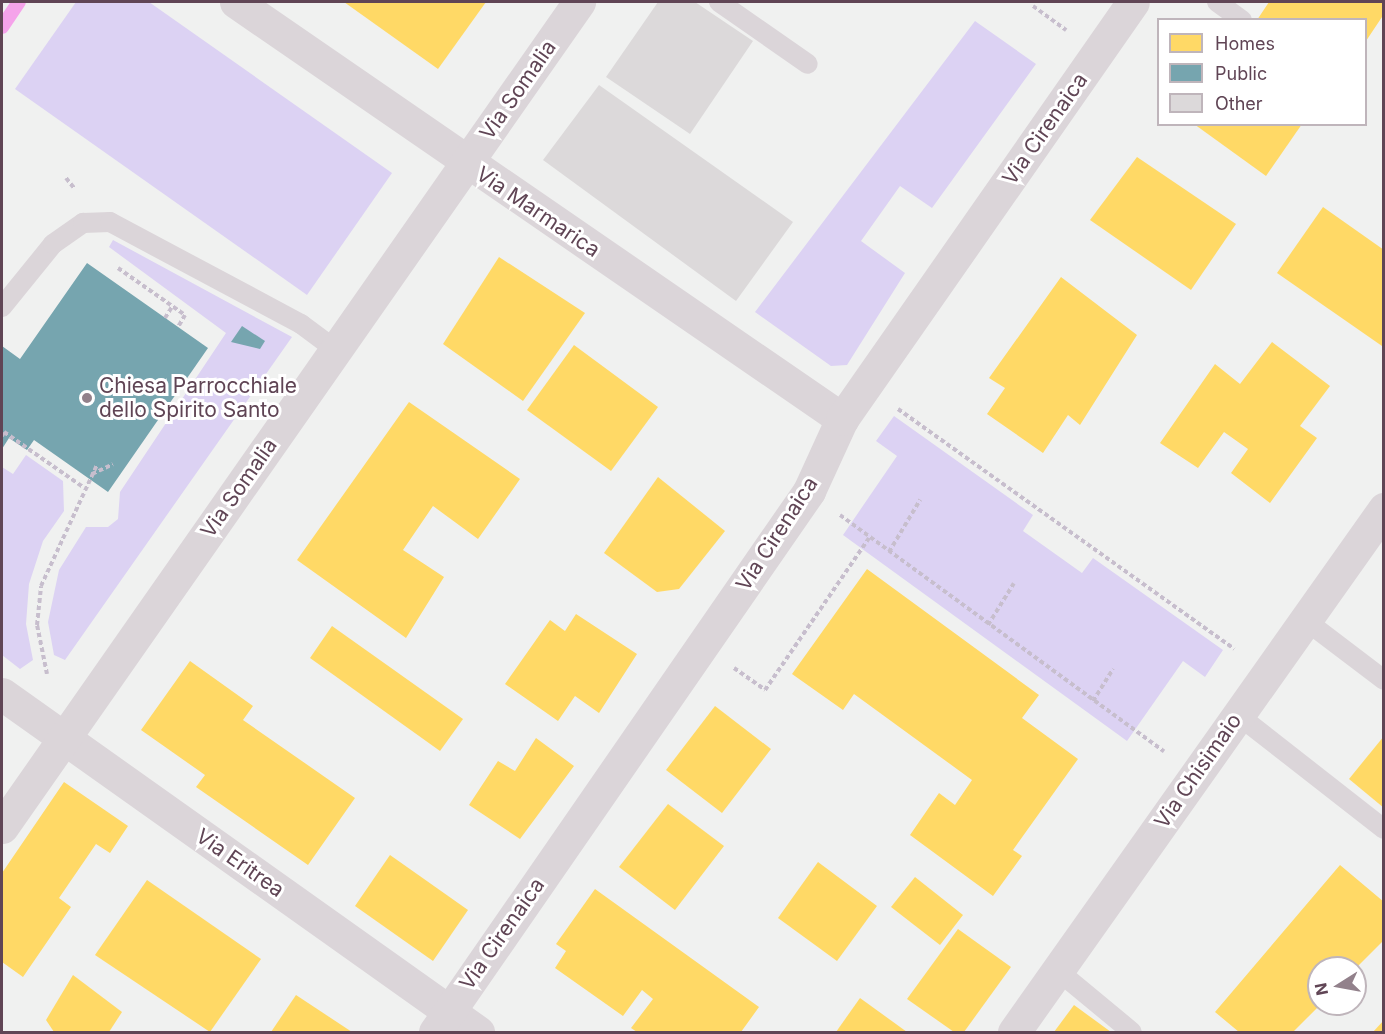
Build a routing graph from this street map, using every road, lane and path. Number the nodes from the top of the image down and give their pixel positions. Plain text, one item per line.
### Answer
1 (236, 2) edge
2 (579, 2) edge
3 (719, 2) edge
4 (1133, 2) edge
5 (1217, 2) edge
6 (1033, 6) dead end
7 (1239, 18) edge
8 (1066, 30) dead end
9 (808, 64) dead end
10 (467, 165) junction
11 (66, 178) dead end
12 (72, 187) dead end
13 (106, 260) dead end
14 (2, 307) edge
15 (172, 307) junction
16 (165, 318) dead end
17 (178, 327) dead end
18 (336, 350) junction
19 (866, 386) junction
20 (842, 419) junction
21 (2, 436) edge
22 (113, 464) dead end
23 (97, 465) dead end
24 (91, 474) junction
25 (83, 487) junction
26 (809, 491) junction
27 (920, 500) dead end
28 (1383, 509) edge
29 (869, 537) junction
30 (889, 552) junction
31 (1014, 583) dead end
32 (1305, 620) junction
33 (988, 625) junction
34 (702, 645) junction
35 (43, 657) dead end
36 (1113, 669) dead end
37 (1267, 673) junction
38 (1383, 680) edge
39 (2, 694) edge
40 (1093, 701) junction
41 (1238, 715) junction
42 (63, 737) junction
43 (1197, 774) junction
44 (2, 826) edge
45 (1383, 829) edge
46 (1057, 970) junction
47 (442, 1022) edge
48 (478, 1032) edge
49 (1014, 1032) edge
50 (1132, 1032) edge

1 - 10 street, Via Marmarica
2 - 10 street, Via Somalia
3 - 9 lane
4 - 19 street, Via Cirenaica
5 - 7 lane
6 - 8 path
10 - 18 street, Via Somalia
10 - 20 street, Via Marmarica
11 - 12 path
13 - 15 path
14 - 18 lane
15 - 16 path
15 - 17 path
18 - 42 street, Via Somalia
19 - 20 street, Via Cirenaica
19 - 37 path
20 - 26 street, Via Cirenaica
21 - 25 path
22 - 24 path
23 - 24 path
24 - 25 path
25 - 35 path
26 - 29 path
26 - 34 street, Via Cirenaica
27 - 30 path
28 - 32 street, Via Chisimaio
29 - 30 path
29 - 34 path
30 - 33 path
31 - 33 path
32 - 37 street, Via Chisimaio
32 - 38 lane
33 - 40 path
34 - 47 street, Via Cirenaica
36 - 40 path
37 - 41 street, Via Chisimaio
39 - 42 street, Via Eritrea
40 - 43 path
41 - 43 street, Via Chisimaio
41 - 45 lane
42 - 44 street, Via Somalia
42 - 47 street, Via Eritrea
43 - 46 street, Via Chisimaio
46 - 49 street, Via Chisimaio
46 - 50 lane
47 - 48 street, Via Eritrea

